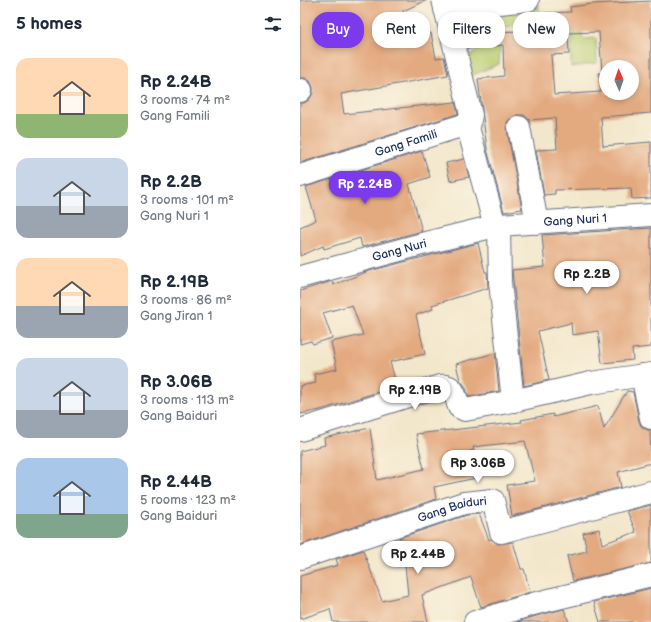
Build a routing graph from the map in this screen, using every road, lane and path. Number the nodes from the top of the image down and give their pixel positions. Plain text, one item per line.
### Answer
1 (528, 0) edge
2 (444, 4) edge
3 (467, 124) junction
4 (519, 127) dead end
5 (300, 176) edge
6 (651, 215) edge
7 (537, 223) junction
8 (497, 226) junction
9 (300, 278) edge
10 (646, 374) edge
11 (513, 401) junction
12 (651, 418) edge
13 (300, 430) edge
14 (651, 492) edge
15 (300, 558) edge
16 (651, 575) edge
17 (476, 622) edge

1 - 2 street
2 - 3 street
3 - 5 street, Gang Famili
3 - 8 street
4 - 7 street
6 - 7 street, Gang Nuri 1
7 - 8 street, Gang Nuri 1
8 - 9 street, Gang Nuri
8 - 11 street
10 - 11 street
10 - 12 street
11 - 13 street
14 - 15 street, Gang Baiduri
16 - 17 street

